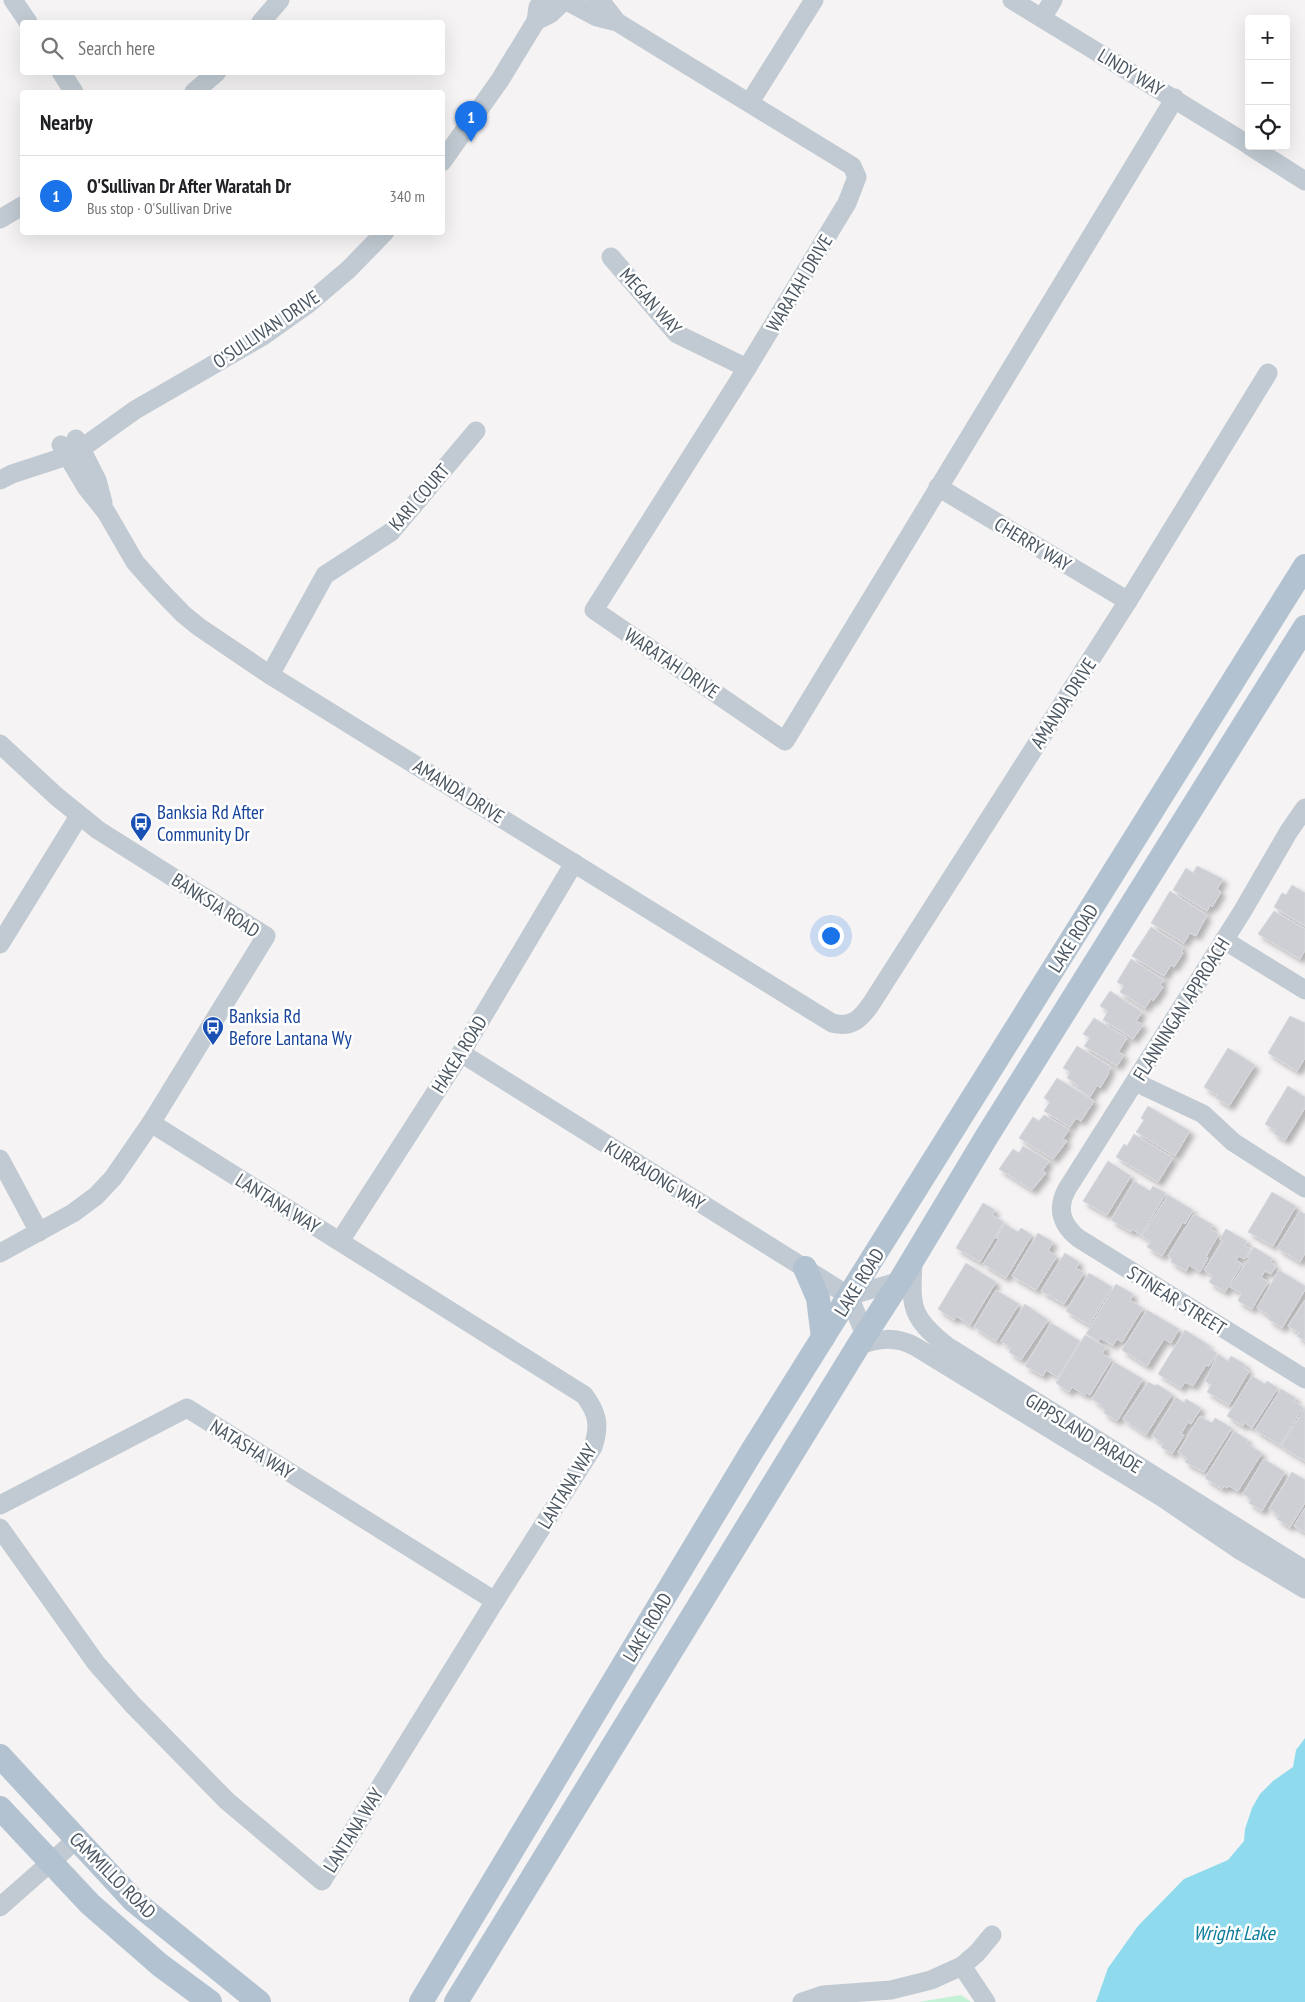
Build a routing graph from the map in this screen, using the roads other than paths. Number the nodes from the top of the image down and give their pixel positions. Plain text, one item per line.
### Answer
1 (13, 0) edge
2 (280, 0) edge
3 (544, 0) edge
4 (565, 0) edge
5 (596, 0) edge
6 (814, 0) edge
7 (1012, 0) edge
8 (1053, 0) edge
9 (1042, 18) junction
10 (27, 20) edge
11 (264, 20) edge
12 (536, 20) junction
13 (616, 22) junction
14 (63, 75) edge
15 (214, 75) edge
16 (73, 90) edge
17 (196, 90) edge
18 (1175, 98) junction
19 (750, 102) junction
20 (1245, 143) edge
21 (1255, 150) edge
22 (445, 158) edge
23 (1305, 181) edge
24 (20, 207) edge
25 (0, 219) edge
26 (382, 235) edge
27 (612, 257) dead end
28 (747, 368) junction
29 (1268, 373) dead end
30 (476, 431) dead end
31 (71, 447) junction
32 (6, 477) edge
33 (938, 488) junction
34 (1305, 566) edge
35 (1128, 601) junction
36 (1305, 627) edge
37 (270, 674) junction
38 (0, 744) edge
39 (1305, 808) edge
40 (79, 816) junction
41 (574, 864) junction
42 (1224, 940) junction
43 (0, 944) edge
44 (1305, 990) edge
45 (461, 1054) junction
46 (1135, 1082) junction
47 (152, 1123) junction
48 (0, 1159) edge
49 (1305, 1188) edge
50 (1061, 1211) joint
51 (39, 1232) junction
52 (340, 1241) junction
53 (0, 1253) edge
54 (913, 1261) junction
55 (805, 1268) junction
56 (900, 1281) junction
57 (849, 1296) junction
58 (823, 1338) junction
59 (861, 1341) junction
60 (1305, 1379) edge
61 (0, 1505) edge
62 (0, 1528) edge
63 (1305, 1570) edge
64 (1305, 1589) edge
65 (495, 1601) junction
66 (0, 1756) edge
67 (0, 1808) edge
68 (77, 1839) junction
69 (50, 1862) junction
70 (0, 1906) edge
71 (992, 1935) dead end
72 (962, 1966) junction
73 (210, 2002) edge
74 (259, 2002) edge
75 (421, 2002) edge
76 (456, 2002) edge
77 (802, 2002) edge
78 (986, 2002) edge

1 - 10 street
2 - 11 street
3 - 12 street
4 - 12 street
4 - 13 street, WARATAH DRIVE
5 - 13 street, WARATAH DRIVE
6 - 19 street
7 - 9 street, LINDY WAY
8 - 9 street
9 - 18 street, LINDY WAY
12 - 22 street
13 - 19 street, WARATAH DRIVE
14 - 16 street
15 - 17 street
18 - 20 street, LINDY WAY
18 - 33 street, WARATAH DRIVE
19 - 28 street, WARATAH DRIVE
21 - 23 street, LINDY WAY
24 - 25 street
26 - 31 street, O'SULLIVAN DRIVE
27 - 28 street, MEGAN WAY
28 - 33 street, WARATAH DRIVE
29 - 35 street, AMANDA DRIVE
30 - 37 street, KARI COURT
31 - 32 street, O'SULLIVAN DRIVE
31 - 37 street, AMANDA DRIVE
33 - 35 street, CHERRY WAY
34 - 57 main road, LAKE ROAD
35 - 41 street, AMANDA DRIVE
36 - 54 main road, LAKE ROAD
37 - 41 street, AMANDA DRIVE
38 - 40 street, BANKSIA ROAD
39 - 42 street, FLANNINGAN APPROACH
40 - 43 street
40 - 47 street, BANKSIA ROAD
41 - 45 street, HAKEA ROAD
42 - 44 street
42 - 46 street, FLANNINGAN APPROACH
45 - 52 street, HAKEA ROAD
45 - 55 street, KURRAJONG WAY
46 - 49 street
46 - 50 street, FLANNINGAN APPROACH
47 - 51 street, BANKSIA ROAD
47 - 52 street, LANTANA WAY
48 - 51 street
50 - 60 street, STINEAR STREET
51 - 53 street, BANKSIA ROAD
52 - 65 street, LANTANA WAY
54 - 56 main road, LAKE ROAD
54 - 63 street, GIPPSLAND PARADE
55 - 57 street, KURRAJONG WAY
55 - 58 main road
56 - 57 street
56 - 59 main road, LAKE ROAD
57 - 58 main road, LAKE ROAD
57 - 59 street
58 - 75 main road, LAKE ROAD
59 - 64 street, GIPPSLAND PARADE
59 - 76 main road, LAKE ROAD
61 - 65 street, NATASHA WAY
62 - 65 street, LANTANA WAY
66 - 68 main road, CAMMILLO ROAD
67 - 69 main road, CAMMILLO ROAD
68 - 69 street
68 - 74 main road, CAMMILLO ROAD
69 - 70 street
69 - 73 main road, CAMMILLO ROAD
71 - 72 street
72 - 77 street
72 - 78 street

